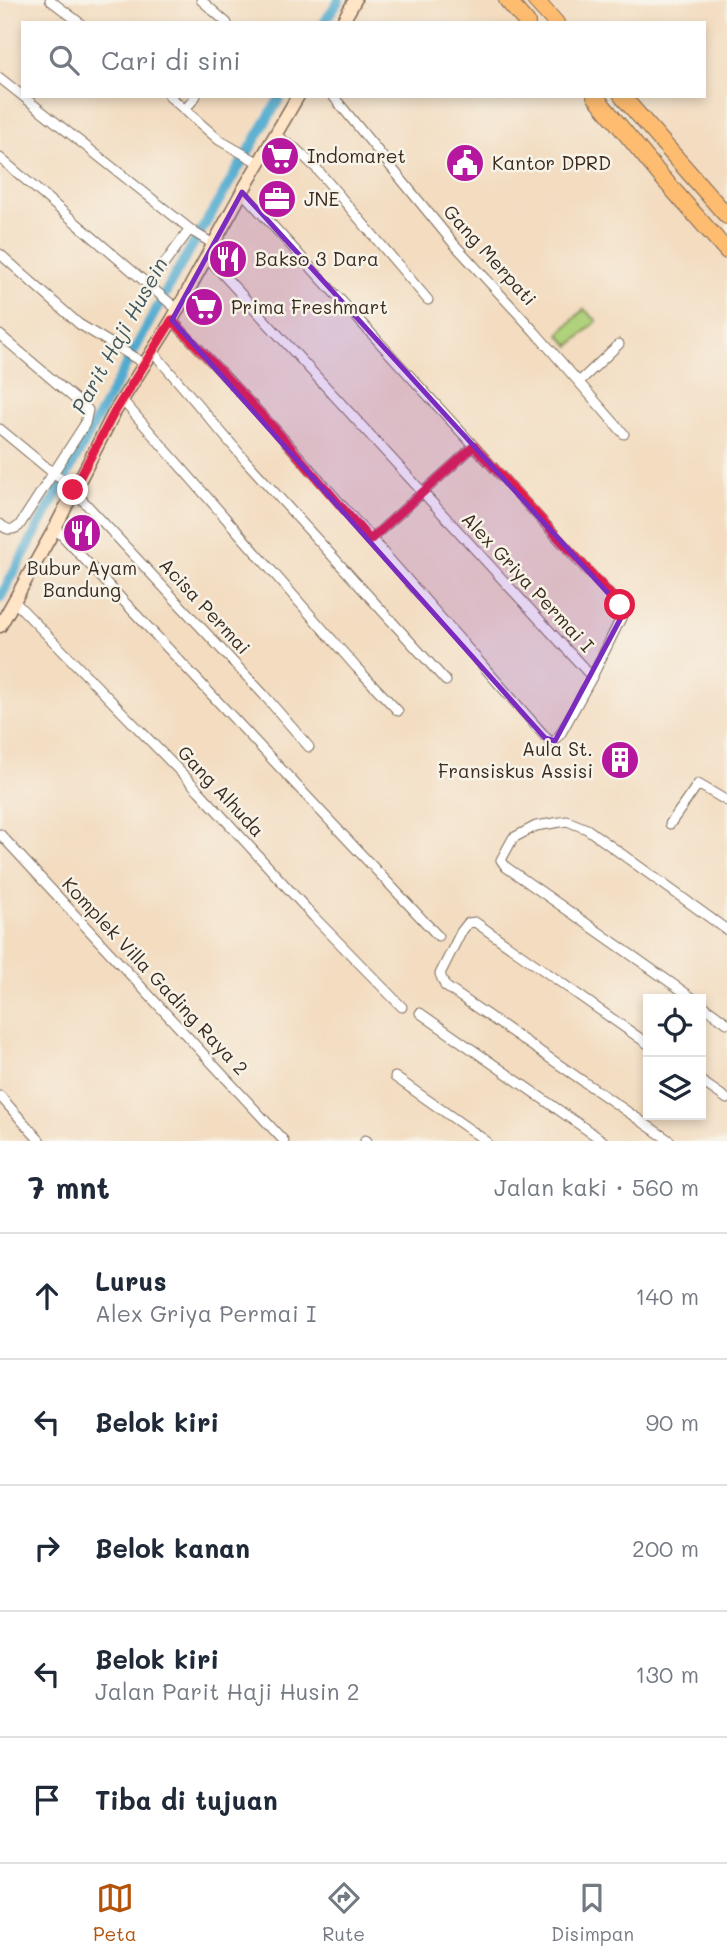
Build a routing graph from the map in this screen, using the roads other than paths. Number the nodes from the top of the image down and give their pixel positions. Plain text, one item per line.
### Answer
1 (50, 0) edge
2 (201, 0) edge
3 (355, 0) edge
4 (507, 0) edge
5 (535, 0) edge
6 (77, 21) edge
7 (225, 21) edge
8 (343, 21) edge
9 (525, 21) edge
10 (554, 21) edge
11 (0, 78) edge
12 (21, 95) edge
13 (25, 98) edge
14 (171, 98) edge
15 (195, 98) edge
16 (297, 98) edge
17 (335, 98) edge
18 (597, 98) edge
19 (624, 98) edge
20 (186, 110) junction
21 (275, 135) junction
22 (0, 158) edge
23 (255, 162) junction
24 (681, 163) junction
25 (662, 178) junction
26 (242, 192) junction
27 (727, 216) edge
28 (192, 231) junction
29 (211, 242) junction
30 (727, 251) edge
31 (0, 254) edge
32 (207, 257) junction
33 (148, 286) junction
34 (428, 300) dead end
35 (173, 311) junction
36 (0, 335) edge
37 (619, 344) dead end
38 (153, 352) junction
39 (142, 362) junction
40 (579, 382) junction
41 (123, 401) junction
42 (0, 429) edge
43 (624, 434) dead end
44 (474, 446) junction
45 (56, 475) junction
46 (73, 487) junction
47 (422, 492) junction
48 (0, 524) edge
49 (55, 528) junction
50 (370, 540) junction
51 (7, 604) edge
52 (0, 626) edge
53 (592, 677) junction
54 (446, 681) dead end
55 (398, 711) dead end
56 (309, 747) dead end
57 (727, 801) edge
58 (670, 824) dead end
59 (0, 834) edge
60 (727, 930) edge
61 (438, 936) dead end
62 (687, 994) edge
63 (402, 1007) dead end
64 (706, 1008) edge
65 (419, 1013) dead end
66 (727, 1023) edge
67 (643, 1040) edge
68 (395, 1077) dead end
69 (706, 1084) edge
70 (0, 1096) edge
71 (727, 1099) edge
72 (40, 1141) edge
73 (284, 1141) edge
74 (486, 1141) edge
75 (603, 1141) edge
76 (670, 1141) edge

1 - 6 street
2 - 7 street
3 - 8 street
4 - 9 highway
5 - 10 highway
11 - 12 street
13 - 28 street
14 - 20 street
15 - 20 street
16 - 21 street
17 - 40 street, Gang Merpati
18 - 25 highway
19 - 24 highway
20 - 23 street
21 - 23 street
21 - 34 street
22 - 33 street
23 - 26 street
24 - 25 highway
24 - 27 highway
25 - 30 highway
26 - 29 street
26 - 44 street, Alex Griya Permai I
28 - 29 street
28 - 33 street
29 - 32 street
31 - 39 street
32 - 35 street
32 - 47 street, Alex Griya Permai I
33 - 35 street
35 - 38 street
35 - 50 street
36 - 45 street
37 - 40 street
38 - 39 street
38 - 54 street
39 - 41 street
40 - 43 street, Gang Merpati
41 - 46 street
41 - 55 street
42 - 45 street, Acisa Permai
44 - 47 street
44 - 53 street, Alex Griya Permai I
45 - 46 street, Acisa Permai
45 - 48 street
46 - 49 street
46 - 56 street, Acisa Permai
47 - 50 street
47 - 53 street, Alex Griya Permai I
49 - 51 street
49 - 61 street
50 - 53 street
51 - 52 street
51 - 63 street, Gang Alhuda
57 - 58 street
59 - 73 street, Komplek Villa Gading Raya 2
60 - 62 street
64 - 66 street
65 - 75 street
67 - 76 street
68 - 74 street
69 - 71 street
70 - 72 street

